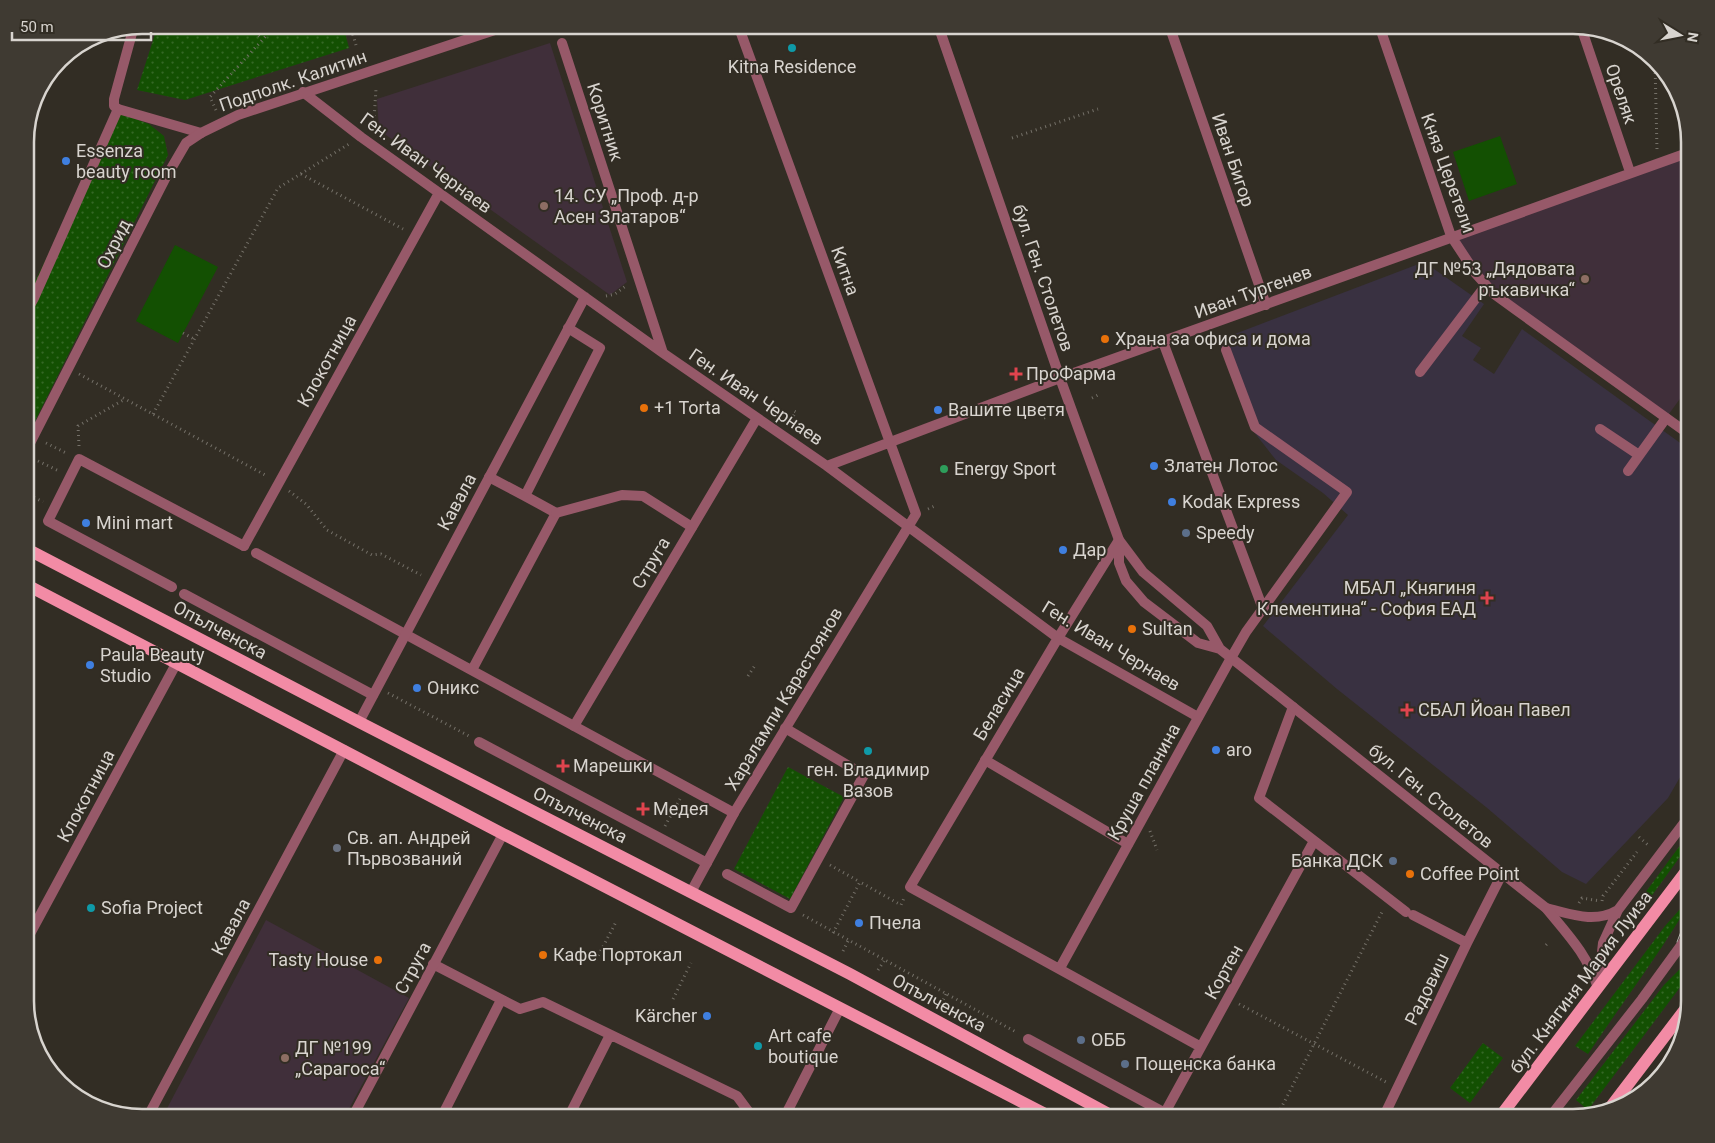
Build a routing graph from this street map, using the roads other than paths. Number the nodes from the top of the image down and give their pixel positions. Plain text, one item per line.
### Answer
1 (131, 34) edge
2 (482, 34) edge
3 (741, 34) edge
4 (941, 34) edge
5 (1172, 34) edge
6 (1381, 34) edge
7 (1584, 35) edge
8 (562, 43) dead end
9 (303, 92) junction
10 (118, 109) junction
11 (201, 133) junction
12 (1681, 155) edge
13 (1630, 172) junction
14 (439, 192) junction
15 (1451, 236) junction
16 (1486, 285) junction
17 (585, 297) junction
18 (34, 298) edge
19 (1266, 305) junction
20 (568, 328) junction
21 (1163, 342) junction
22 (1226, 350) dead end
23 (663, 354) junction
24 (1420, 372) dead end
25 (1060, 378) junction
26 (756, 418) junction
27 (1666, 418) junction
28 (1681, 428) edge
29 (1600, 429) dead end
30 (34, 435) edge
31 (890, 442) junction
32 (1639, 455) junction
33 (827, 466) junction
34 (1628, 471) dead end
35 (489, 477) junction
36 (525, 496) junction
37 (556, 512) junction
38 (908, 526) junction
39 (692, 527) junction
40 (1119, 540) junction
41 (34, 553) edge
42 (256, 553) dead end
43 (172, 588) dead end
44 (34, 589) edge
45 (184, 594) dead end
46 (1262, 609) junction
47 (405, 634) junction
48 (1058, 638) junction
49 (1220, 649) junction
50 (1231, 658) junction
51 (176, 664) junction
52 (472, 670) junction
53 (375, 691) junction
54 (1293, 707) junction
55 (1198, 717) junction
56 (359, 722) junction
57 (574, 726) junction
58 (785, 728) junction
59 (479, 742) road end
60 (344, 750) junction
61 (985, 760) junction
62 (734, 813) junction
63 (1681, 827) edge
64 (503, 834) junction
65 (1314, 841) junction
66 (1128, 844) junction
67 (707, 863) junction
68 (727, 874) dead end
69 (1502, 874) junction
70 (1681, 878) edge
71 (691, 892) junction
72 (1546, 908) junction
73 (1618, 910) junction
74 (34, 926) edge
75 (1467, 943) junction
76 (1681, 945) edge
77 (433, 964) junction
78 (1060, 968) junction
79 (1598, 988) junction
80 (502, 1000) junction
81 (840, 1008) junction
82 (1680, 1016) edge
83 (610, 1035) junction
84 (1028, 1039) road end
85 (1201, 1047) junction
86 (1616, 1101) edge
87 (152, 1109) edge
88 (357, 1109) edge
89 (446, 1109) edge
90 (573, 1109) edge
91 (747, 1109) edge
92 (789, 1109) edge
93 (1035, 1109) edge
94 (1099, 1109) edge
95 (1153, 1109) edge
96 (1167, 1109) edge
97 (1387, 1109) edge
98 (1506, 1109) edge
99 (1556, 1109) edge

1 - 10 street
2 - 9 street, Подполк. Калитин
3 - 31 street, Китна
4 - 25 street, бул. Ген. Столетов
5 - 19 street, Иван Бигор
6 - 15 street, Княз Церетели
7 - 13 street, Ореляк
8 - 23 street, Коритник
9 - 11 street, Подполк. Калитин
9 - 14 street, Ген. Иван Чернаев
10 - 11 street
10 - 18 street
11 - 30 street, Охрид
12 - 13 street, Иван Тургенев
13 - 15 street, Иван Тургенев
14 - 17 street, Ген. Иван Чернаев
14 - 43 street, Клокотница
15 - 16 street, Княз Церетели
15 - 19 street, Иван Тургенев
16 - 24 street
16 - 27 street, Княз Церетели
17 - 20 street, Кавала
17 - 23 street, Ген. Иван Чернаев
19 - 21 street, Иван Тургенев
20 - 35 street, Кавала
20 - 36 street
21 - 25 street, Иван Тургенев
21 - 46 street
22 - 46 street, Круша планина
23 - 26 street, Ген. Иван Чернаев
25 - 31 street, Иван Тургенев
25 - 40 street, бул. Ген. Столетов
26 - 33 street, Ген. Иван Чернаев
26 - 39 street, Струга
27 - 28 street, Княз Церетели
27 - 32 street
29 - 32 street
31 - 33 street, Иван Тургенев
31 - 38 street, Китна
32 - 34 street
33 - 38 street, Ген. Иван Чернаев
35 - 36 street
35 - 47 street, Кавала
36 - 37 street
37 - 39 street
37 - 52 street
38 - 48 street, Ген. Иван Чернаев
38 - 58 street, Харалампи Карастоянов
39 - 57 street, Струга
40 - 48 street, Беласица
40 - 49 street, бул. Ген. Столетов
40 - 49 street, бул. Ген. Столетов
41 - 56 main road, Опълченска
42 - 47 street
44 - 51 main road
45 - 53 street
46 - 50 street, Круша планина
47 - 52 street
47 - 53 street, Кавала
48 - 55 street, Ген. Иван Чернаев
48 - 61 street, Беласица
49 - 50 street, бул. Ген. Столетов
50 - 54 street, бул. Ген. Столетов
50 - 55 street, Круша планина
51 - 60 main road
51 - 74 street, Клокотница
52 - 57 street
53 - 56 street, Кавала
54 - 65 street
54 - 69 street, бул. Ген. Столетов
55 - 66 street, Круша планина
56 - 71 main road, Опълченска
57 - 62 street
58 - 62 street, Харалампи Карастоянов
58 - 68 street
59 - 67 street
60 - 64 main road
60 - 87 street, Кавала
61 - 66 street
61 - 78 street, Беласица
62 - 67 street, Харалампи Карастоянов
63 - 73 street
64 - 77 street, Струга
64 - 81 main road
65 - 75 street
65 - 85 street, Кортен
66 - 78 street, Круша планина
67 - 71 street, Харалампи Карастоянов
69 - 72 street, бул. Ген. Столетов
69 - 75 street, Радовиш
70 - 79 main road, бул. Княгиня Мария Луиза
71 - 94 main road, Опълченска
72 - 73 street
72 - 79 street, бул. Ген. Столетов
73 - 79 street
75 - 97 street, Радовиш
76 - 99 street
77 - 80 street
77 - 88 street, Струга
78 - 85 street
79 - 98 main road, бул. Княгиня Мария Луиза
80 - 83 street
80 - 89 street
81 - 92 street
81 - 93 main road
82 - 86 main road
83 - 90 street
83 - 91 street
84 - 95 street
85 - 96 street, Кортен

